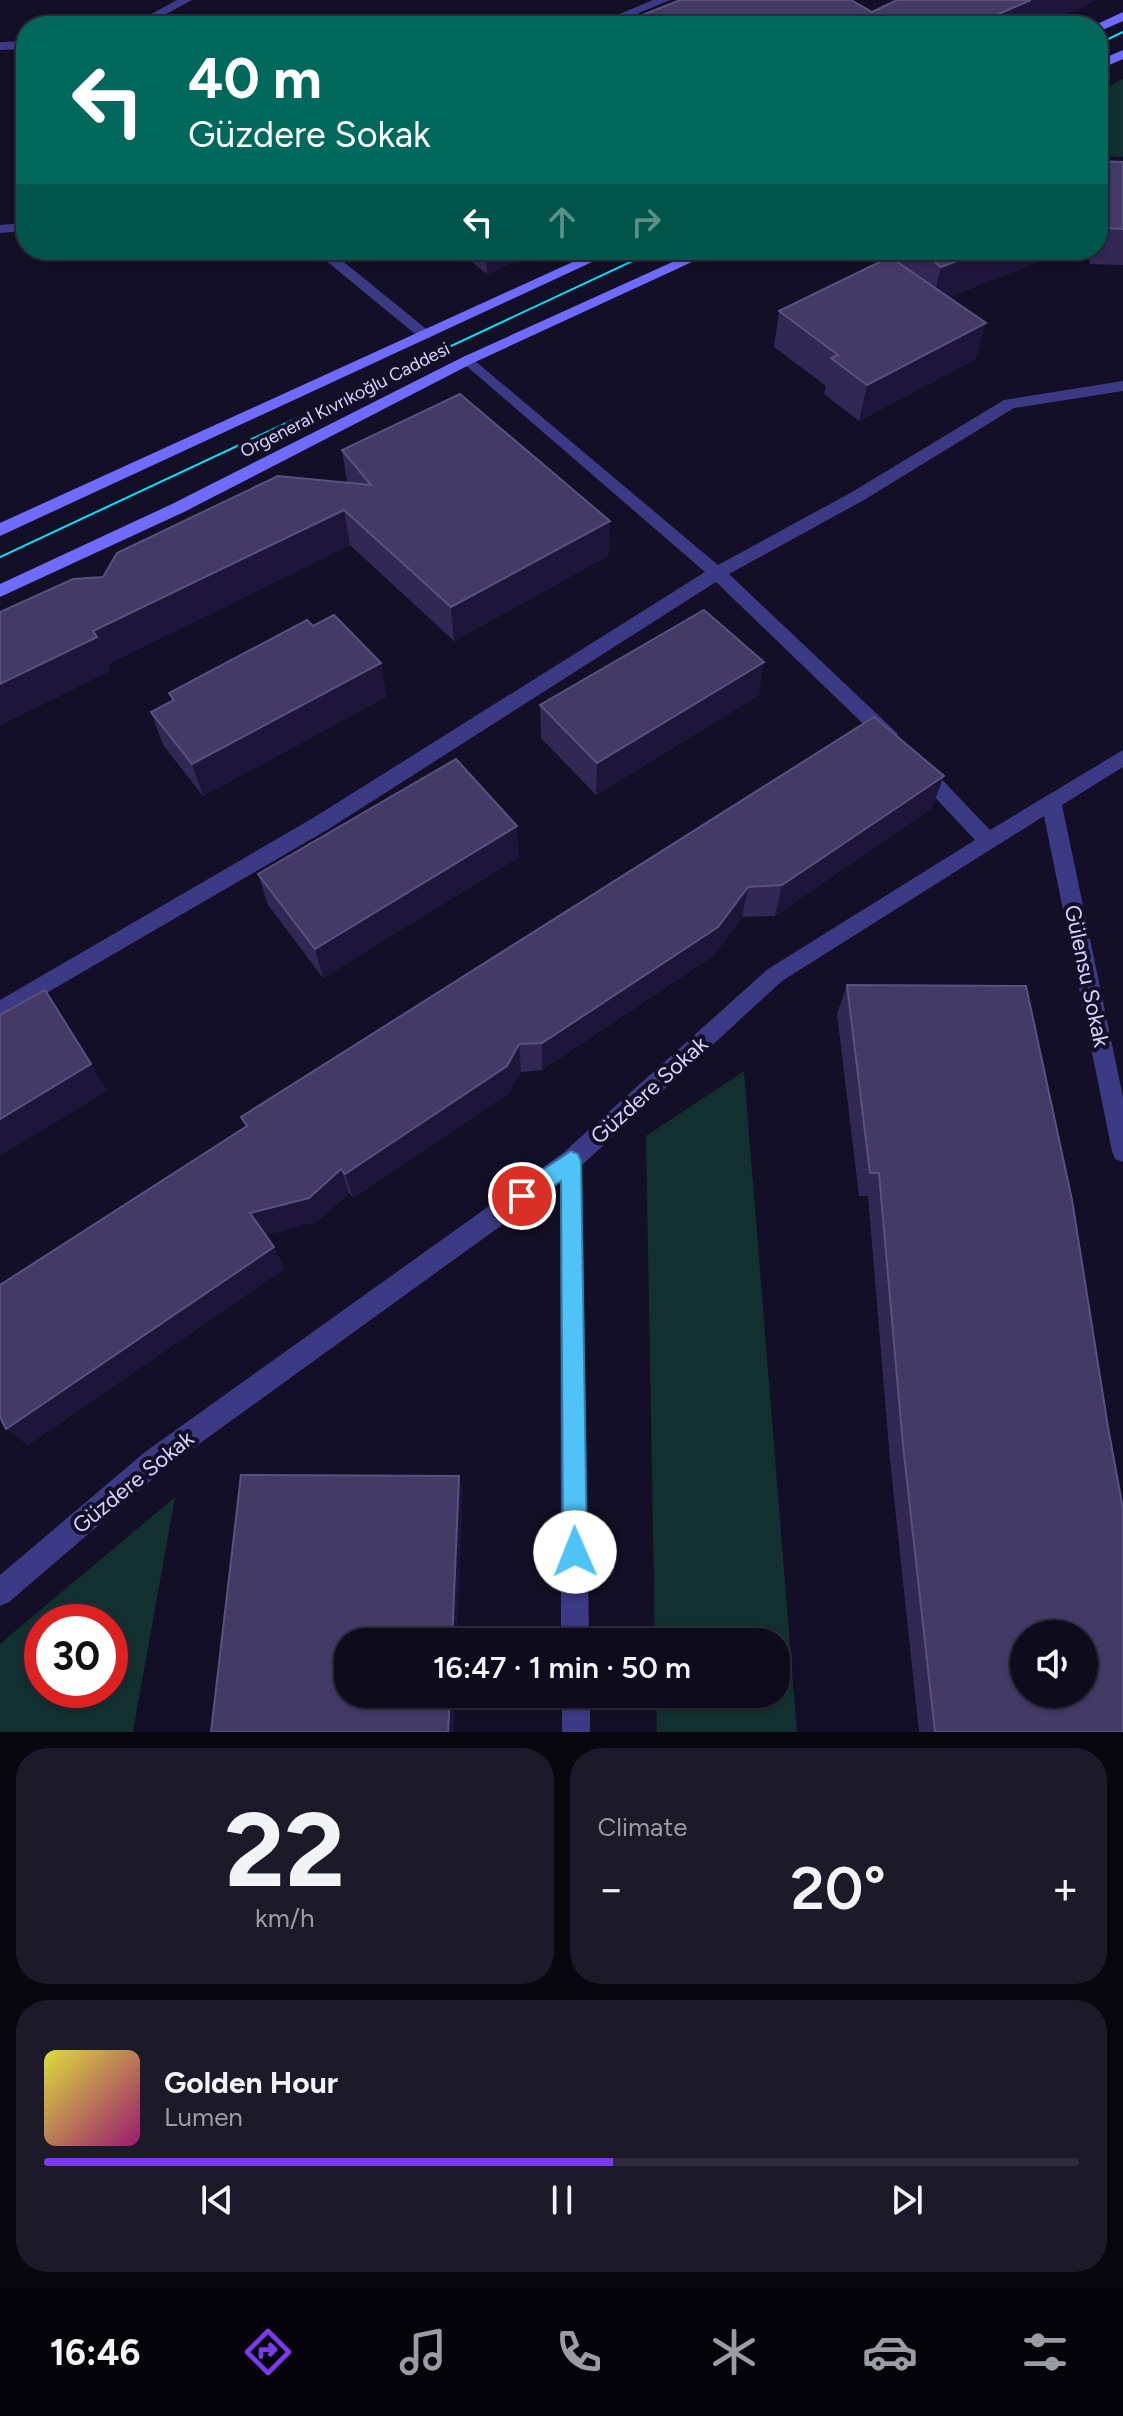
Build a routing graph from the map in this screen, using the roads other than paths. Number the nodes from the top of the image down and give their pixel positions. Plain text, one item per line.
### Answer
1 (186, 0) edge
2 (664, 0) edge
3 (155, 16) edge
4 (623, 16) edge
5 (332, 260) edge
6 (589, 260) edge
7 (689, 260) edge
8 (425, 335) junction
9 (468, 360) junction
10 (1123, 386) edge
11 (0, 530) edge
12 (715, 574) junction
13 (0, 591) edge
14 (1123, 757) edge
15 (1051, 801) junction
16 (987, 840) junction
17 (0, 1011) edge
18 (1123, 1151) edge
19 (571, 1161) junction
20 (0, 1593) edge
21 (575, 1628) edge
22 (576, 1708) edge
23 (576, 1732) edge

1 - 3 street
2 - 4 street
5 - 8 street
6 - 8 main road
7 - 9 main road, Orgeneral Kıvrıkoğlu Caddesi
8 - 11 main road
9 - 12 street
9 - 13 main road, Orgeneral Kıvrıkoğlu Caddesi
10 - 12 street
12 - 16 street
12 - 17 street
14 - 15 street, Güzdere Sokak
15 - 16 street, Güzdere Sokak
15 - 18 street, Gülensu Sokak
16 - 19 street, Güzdere Sokak
19 - 20 street, Güzdere Sokak
19 - 21 street
22 - 23 street

